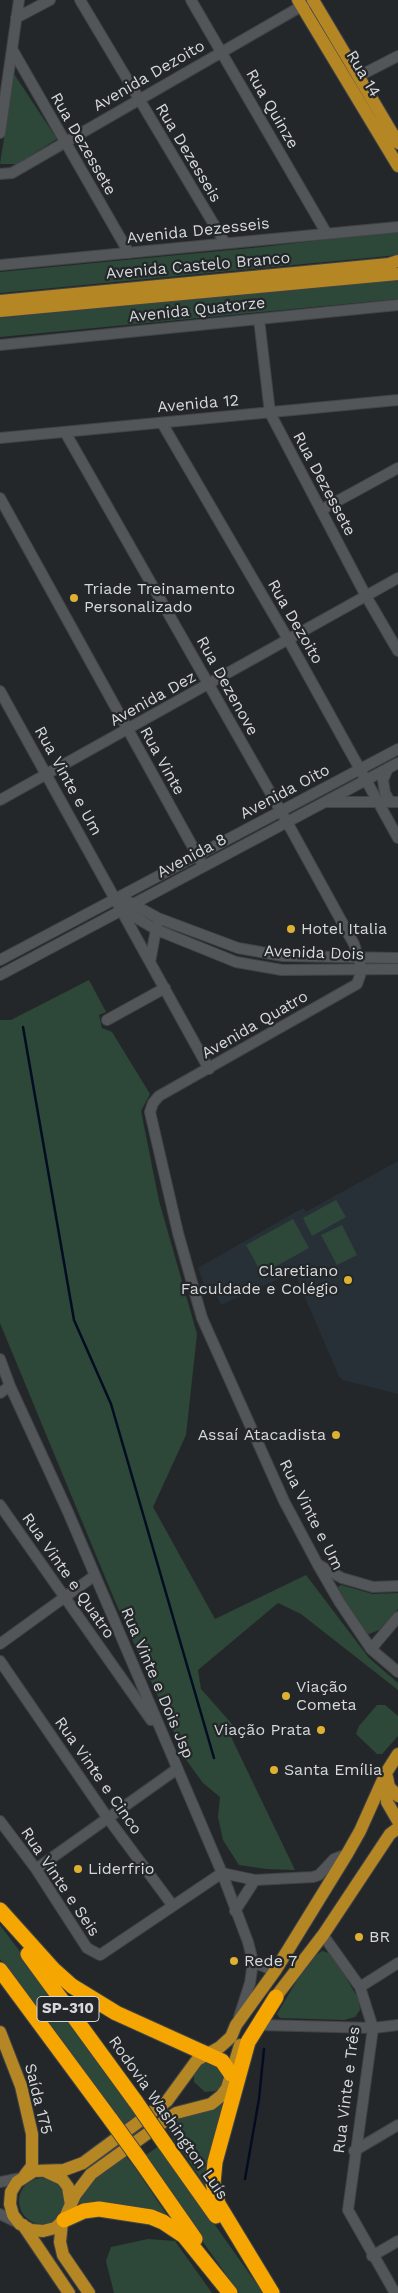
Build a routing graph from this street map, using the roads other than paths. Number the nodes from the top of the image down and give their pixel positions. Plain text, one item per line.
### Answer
1 (19, 0) edge
2 (50, 0) edge
3 (80, 0) edge
4 (191, 0) edge
5 (306, 1) edge
6 (16, 18) junction
7 (12, 49) junction
8 (221, 53) junction
9 (398, 56) edge
10 (359, 76) junction
11 (139, 99) junction
12 (0, 133) edge
13 (65, 142) junction
14 (398, 143) edge
15 (398, 166) edge
16 (0, 174) edge
17 (398, 227) edge
18 (327, 234) junction
19 (225, 244) junction
20 (129, 253) junction
21 (0, 265) edge
22 (394, 268) edge
23 (0, 301) edge
24 (398, 305) edge
25 (0, 311) edge
26 (259, 319) junction
27 (0, 345) edge
28 (398, 400) edge
29 (270, 412) junction
30 (162, 423) junction
31 (65, 432) junction
32 (0, 438) edge
33 (398, 468) edge
34 (0, 498) edge
35 (321, 510) junction
36 (398, 578) edge
37 (366, 596) junction
38 (289, 641) junction
39 (398, 651) edge
40 (209, 684) junction
41 (0, 691) edge
42 (128, 730) junction
43 (398, 749) edge
44 (393, 766) edge
45 (360, 769) junction
46 (47, 774) junction
47 (366, 780) junction
48 (0, 800) edge
49 (325, 802) junction
50 (379, 803) junction
51 (395, 803) edge
52 (280, 811) junction
53 (388, 820) junction
54 (287, 822) junction
55 (398, 838) edge
56 (197, 856) junction
57 (203, 867) junction
58 (119, 897) junction
59 (126, 907) junction
60 (158, 918) junction
61 (157, 930) junction
62 (32, 943) junction
63 (39, 954) junction
64 (358, 958) junction
65 (398, 958) edge
66 (0, 960) edge
67 (150, 962) junction
68 (362, 970) junction
69 (398, 970) edge
70 (0, 975) edge
71 (165, 988) junction
72 (107, 1020) dead end
73 (209, 1069) junction
74 (156, 1099) joint
75 (0, 1359) edge
76 (10, 1386) junction
77 (0, 1394) edge
78 (0, 1505) edge
79 (318, 1565) junction
80 (94, 1576) junction
81 (398, 1586) edge
82 (64, 1599) junction
83 (398, 1617) edge
84 (0, 1644) edge
85 (372, 1649) junction
86 (0, 1661) edge
87 (398, 1672) edge
88 (164, 1737) junction
89 (398, 1754) edge
90 (178, 1769) junction
91 (386, 1773) junction
92 (398, 1796) edge
93 (107, 1817) junction
94 (398, 1820) edge
95 (0, 1821) edge
96 (398, 1828) edge
97 (347, 1854) junction
98 (36, 1869) junction
99 (222, 1873) junction
100 (255, 1880) junction
101 (173, 1906) junction
102 (0, 1910) edge
103 (235, 1911) junction
104 (0, 1917) edge
105 (323, 1935) junction
106 (253, 1962) junction
107 (398, 1963) edge
108 (0, 1970) edge
109 (275, 1971) junction
110 (0, 1986) edge
111 (360, 1987) junction
112 (276, 1997) junction
113 (236, 2025) junction
114 (260, 2025) junction
115 (398, 2025) edge
116 (373, 2028) junction
117 (0, 2032) edge
118 (60, 2049) junction
119 (206, 2054) junction
120 (231, 2074) junction
121 (398, 2125) edge
122 (354, 2151) junction
123 (42, 2170) junction
124 (23, 2176) junction
125 (0, 2182) edge
126 (0, 2214) edge
127 (66, 2217) junction
128 (22, 2224) junction
129 (398, 2241) edge
130 (372, 2256) junction
131 (69, 2293) edge
132 (88, 2293) edge
133 (231, 2293) edge
134 (271, 2293) edge
135 (395, 2293) edge

1 - 6 street
2 - 6 street
3 - 11 street, Rua Dezesseis
4 - 8 street, Rua Quinze
5 - 8 street, Avenida Dezoito
5 - 10 main road, Rua 14
5 - 15 main road, Rua 14
6 - 7 street
7 - 12 street
7 - 13 street, Rua Dezessete
8 - 11 street, Avenida Dezoito
8 - 18 street, Rua Quinze
9 - 10 street
10 - 14 main road, Rua 14
11 - 13 street, Avenida Dezoito
11 - 19 street, Rua Dezesseis
13 - 16 street, Avenida Dezoito
13 - 20 street, Rua Dezessete
17 - 18 street, Avenida Dezesseis
18 - 19 street, Avenida Dezesseis
19 - 20 street, Avenida Dezesseis
20 - 21 street, Avenida Dezesseis
22 - 23 main road, Avenida Castelo Branco
22 - 25 main road, Avenida Castelo Branco
24 - 26 street, Avenida Quatorze
26 - 27 street, Avenida Quatorze
26 - 29 street, Rua Dezessete
28 - 29 street, Avenida 12
29 - 30 street, Avenida 12
29 - 35 street, Rua Dezessete
30 - 31 street, Avenida 12
30 - 38 street, Rua Dezoito
31 - 32 street, Avenida 12
31 - 40 street, Rua Dezenove
33 - 35 street
34 - 42 street, Rua Vinte
35 - 37 street, Rua Dezessete
36 - 37 street, Avenida Dez
37 - 38 street, Avenida Dez
37 - 39 street, Rua Dezessete
38 - 40 street, Avenida Dez
38 - 45 street, Rua Dezoito
40 - 42 street, Avenida Dez
40 - 52 street, Rua Dezenove
41 - 46 street, Rua Vinte e Um
42 - 46 street, Avenida Dez
42 - 56 street, Rua Vinte
43 - 45 street, Avenida Oito
44 - 47 street, Avenida 8
44 - 51 street
45 - 47 street, Rua Dezoito
45 - 52 street, Avenida Oito
46 - 48 street, Avenida Dez
46 - 58 street, Rua Vinte e Um
47 - 49 street, Avenida 8
47 - 50 street, Rua Dezoito
49 - 50 street
49 - 54 street, Avenida 8
50 - 51 street
50 - 53 street, Rua Dezoito
51 - 53 street
52 - 54 street, Rua Dezenove
52 - 56 street, Avenida Oito
53 - 55 street, Rua Dezoito
54 - 57 street, Avenida 8
54 - 64 street, Rua Dezenove
56 - 57 street, Rua Vinte
56 - 58 street, Avenida Oito
57 - 59 street, Avenida 8
58 - 59 street, Rua Vinte e Um
58 - 62 street, Avenida Oito
59 - 60 street, Avenida Dois
59 - 61 street, Avenida Dois
59 - 63 street, Avenida 8
59 - 67 street
60 - 61 street
60 - 64 street, Avenida Dois
61 - 67 street
61 - 68 street, Avenida Dois
62 - 63 street
62 - 66 street, Avenida Oito
63 - 70 street, Avenida 8
64 - 65 street, Avenida Dois
64 - 68 street, Rua Dezenove
67 - 71 street
68 - 69 street, Avenida Dois
68 - 73 street, Avenida Quatro
71 - 72 street
71 - 73 street
73 - 74 street, Avenida Quatro
74 - 79 street, Rua Vinte e Um
75 - 76 street, Rua Vinte e Dois Jsp
76 - 77 street
76 - 80 street, Rua Vinte e Dois Jsp
78 - 82 street, Rua Vinte e Quatro
79 - 81 street
79 - 85 street, Rua Vinte e Um
80 - 82 street
80 - 88 street, Rua Vinte e Dois Jsp
82 - 84 street
82 - 88 street, Rua Vinte e Quatro
83 - 85 street
85 - 87 street, Rua Vinte e Um
86 - 93 street, Rua Vinte e Cinco
88 - 90 street, Rua Vinte e Dois Jsp
89 - 91 main road
90 - 93 street
90 - 99 street, Rua Vinte e Dois Jsp
91 - 92 main road
91 - 94 main road
91 - 97 main road
93 - 98 street
93 - 101 street, Rua Vinte e Cinco
95 - 98 street, Rua Vinte e Seis
96 - 105 main road
97 - 100 street
97 - 109 main road
98 - 101 street, Rua Vinte e Seis
99 - 100 street
99 - 101 street
99 - 103 street, Rua Vinte e Dois Jsp
100 - 103 street
102 - 119 highway
103 - 106 street, Rua Vinte e Dois Jsp
104 - 134 highway, Rodovia Washington Luís / SP-310, bridge
105 - 111 street, Rua Vinte e Três
105 - 112 main road
106 - 109 street
106 - 113 street, Rua Vinte e Dois Jsp
107 - 111 street
108 - 118 highway, SP-310
109 - 113 main road
110 - 118 highway
111 - 116 street, Rua Vinte e Três
112 - 114 highway
112 - 120 main road
113 - 119 main road
114 - 116 street
114 - 134 highway
115 - 116 street
116 - 122 street, Rua Vinte e Três
117 - 124 main road, Saída 175
118 - 133 highway, SP-310, bridge
119 - 120 highway
119 - 123 main road
120 - 127 main road
121 - 122 street
122 - 130 street, Rua Vinte e Três
123 - 124 main road
123 - 127 main road
124 - 125 street
124 - 128 main road
126 - 128 street
127 - 128 main road
127 - 132 main road
127 - 133 highway
128 - 131 main road
129 - 130 street
130 - 135 street, Rua Vinte e Três

